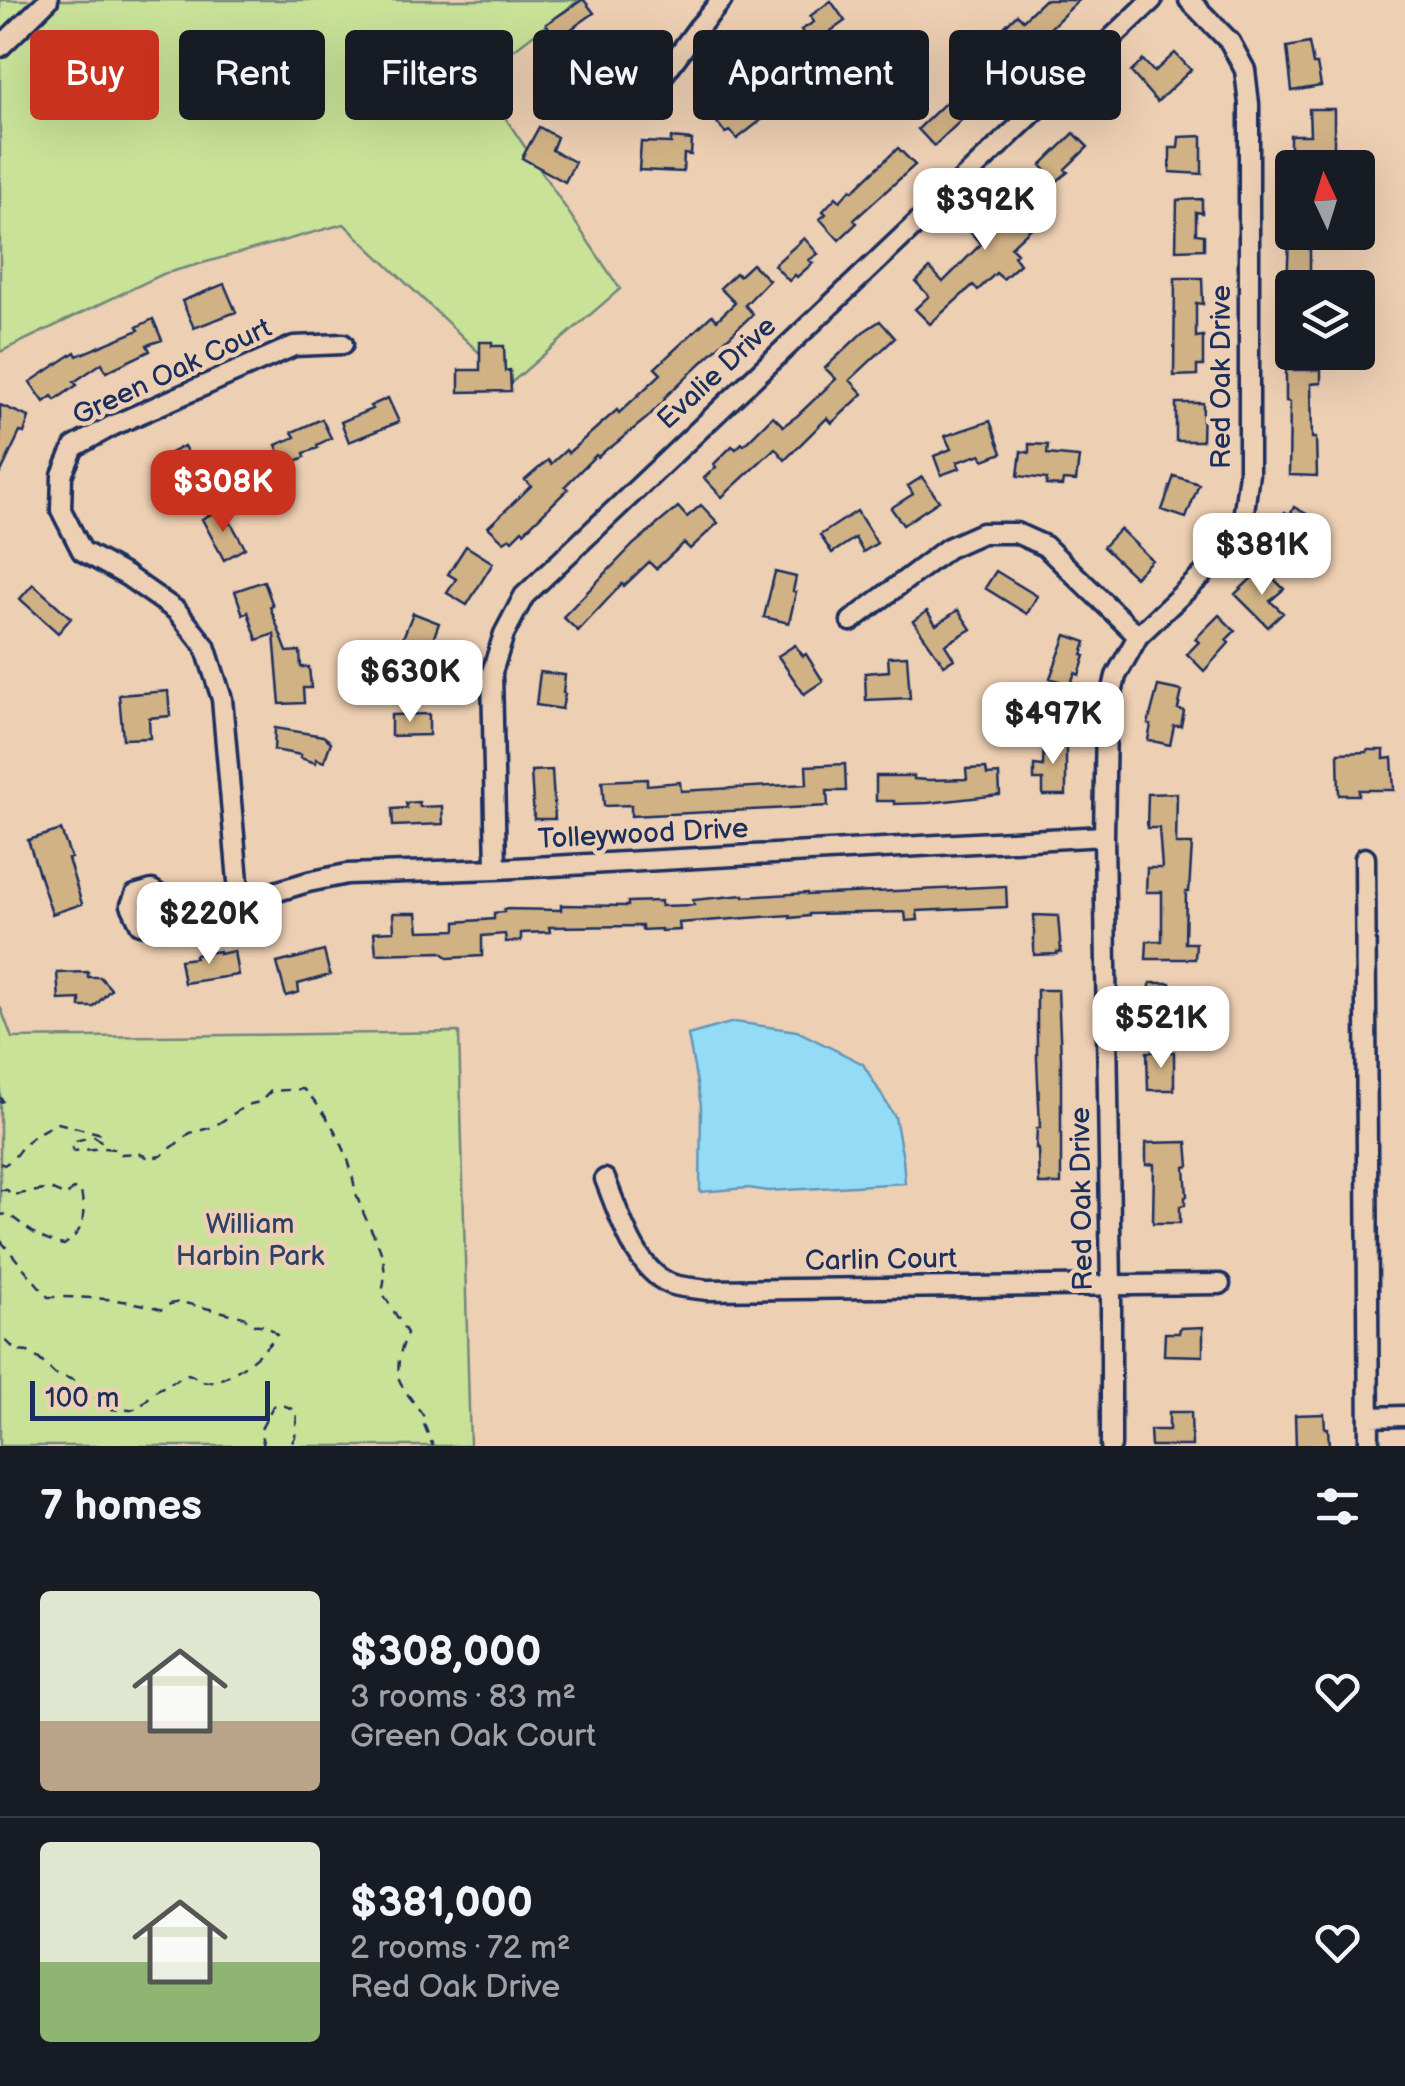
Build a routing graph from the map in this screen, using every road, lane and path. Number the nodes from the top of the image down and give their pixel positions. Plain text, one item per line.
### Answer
1 (48, 0) edge
2 (722, 0) edge
3 (1152, 0) edge
4 (1189, 0) edge
5 (0, 47) edge
6 (673, 62) edge
7 (343, 344) dead end
8 (851, 621) dead end
9 (1138, 636) junction
10 (1104, 836) junction
11 (1364, 858) dead end
12 (496, 869) junction
13 (240, 904) junction
14 (191, 917) dead end
15 (0, 1163) edge
16 (604, 1179) dead end
17 (0, 1190) edge
18 (0, 1215) edge
19 (0, 1240) edge
20 (1220, 1284) dead end
21 (1111, 1286) junction
22 (0, 1336) edge
23 (1405, 1416) edge
24 (1369, 1417) junction
25 (264, 1446) edge
26 (290, 1446) edge
27 (433, 1446) edge
28 (1110, 1446) edge
29 (1369, 1446) edge

1 - 5 street
2 - 6 street
3 - 12 street, Evalie Drive
4 - 9 street, Red Oak Drive
7 - 13 street, Green Oak Court
8 - 9 street
9 - 10 street, Red Oak Drive
10 - 12 street, Tolleywood Drive
10 - 21 street, Red Oak Drive
11 - 24 street
12 - 13 street, Tolleywood Drive
13 - 14 street, Tolleywood Drive
15 - 27 path
16 - 21 street, Carlin Court
17 - 18 path
19 - 22 path
20 - 21 street, Carlin Court
21 - 28 street, Red Oak Drive
23 - 24 street
24 - 29 street
25 - 26 path

